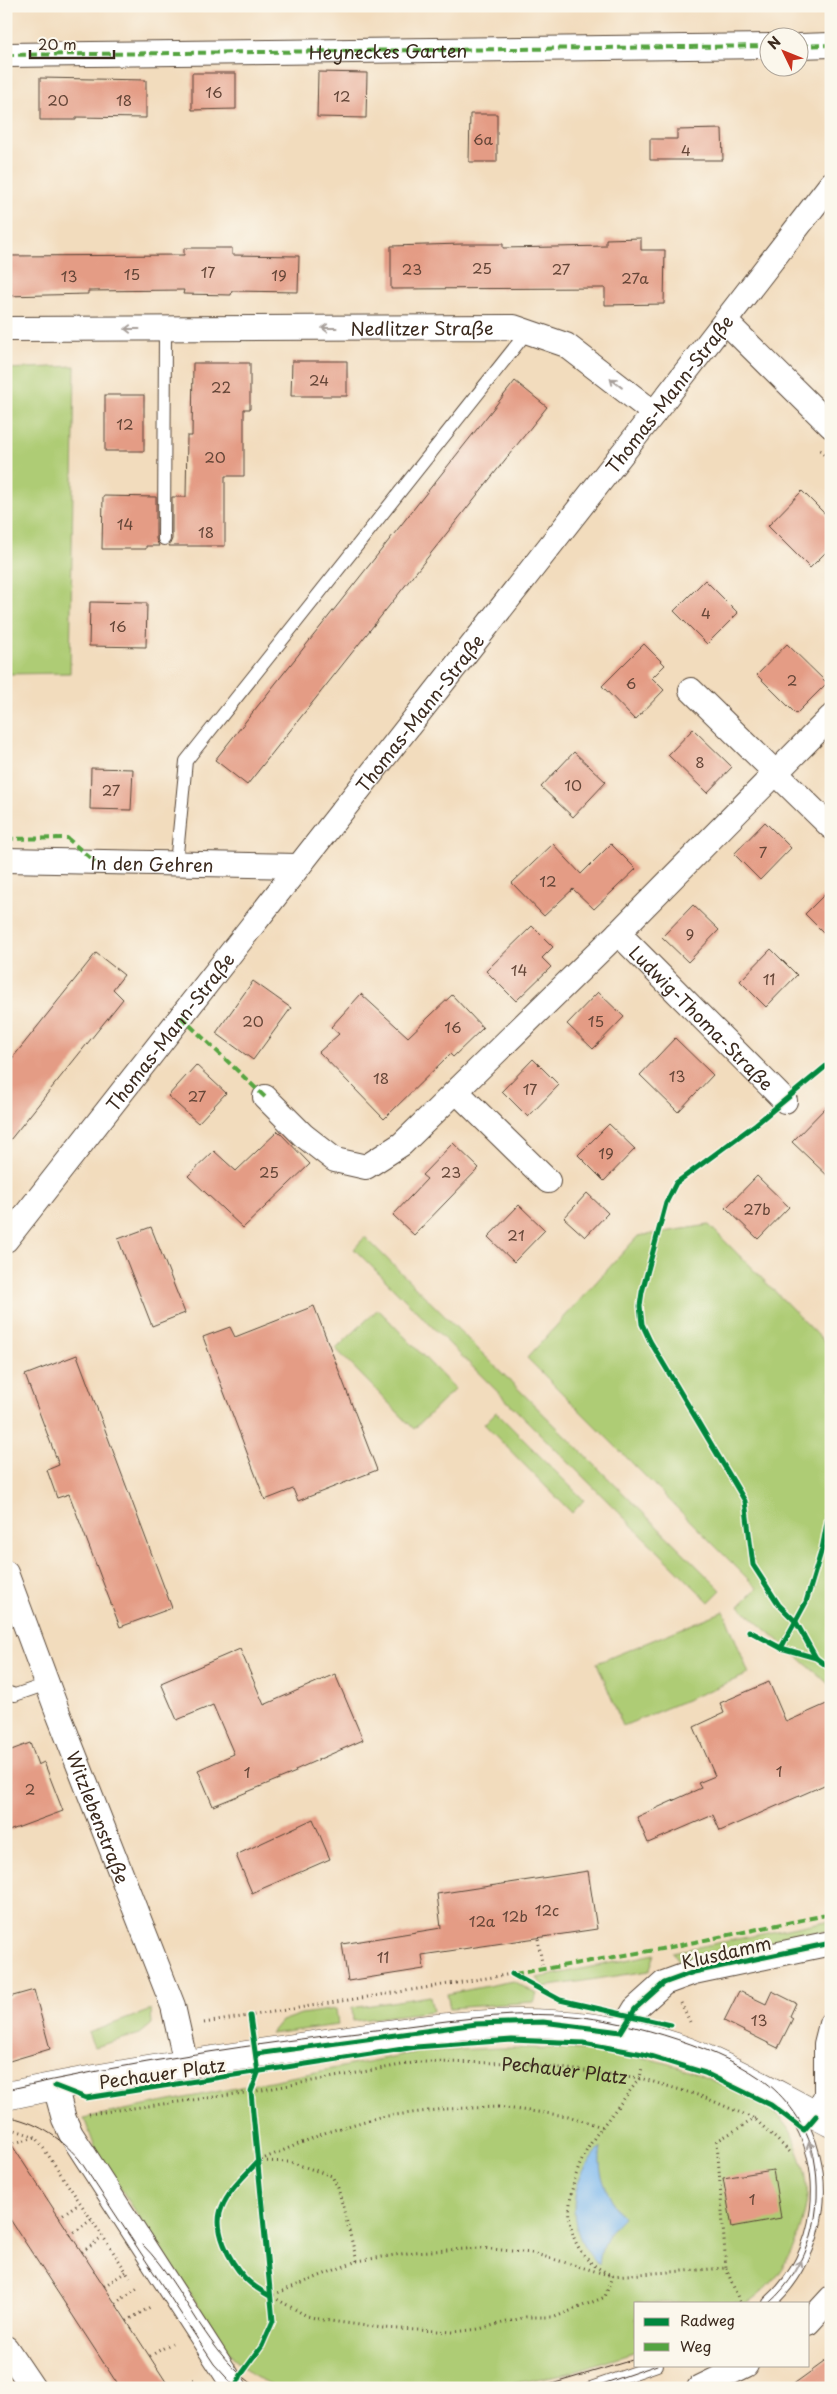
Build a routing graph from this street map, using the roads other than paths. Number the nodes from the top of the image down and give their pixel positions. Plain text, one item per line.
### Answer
1 (831, 45) edge
2 (760, 46) edge
3 (810, 46) edge
4 (6, 54) edge
5 (831, 184) edge
6 (726, 322) junction
7 (6, 329) edge
8 (165, 329) junction
9 (527, 332) junction
10 (654, 413) junction
11 (831, 426) edge
12 (164, 539) dead end
13 (692, 690) dead end
14 (831, 717) edge
15 (776, 773) junction
16 (831, 827) edge
17 (6, 860) edge
18 (176, 864) junction
19 (298, 866) junction
20 (618, 933) junction
21 (457, 1092) junction
22 (265, 1097) dead end
23 (785, 1101) dead end
24 (548, 1180) dead end
25 (6, 1240) edge
26 (6, 1573) edge
27 (47, 1684) junction
28 (6, 1692) edge
29 (831, 1943) edge
30 (831, 2024) edge
31 (633, 2035) junction
32 (186, 2064) junction
33 (55, 2086) junction
34 (6, 2096) edge
35 (781, 2096) junction
36 (824, 2120) edge
37 (831, 2298) edge
38 (770, 2302) edge
39 (810, 2321) edge
40 (6, 2348) edge
41 (654, 2366) edge
42 (744, 2366) edge
43 (235, 2387) edge
44 (33, 2388) edge
45 (593, 2388) edge
46 (699, 2388) edge

1 - 3 street
2 - 4 street, Heyneckes Garten
5 - 6 street, Thomas-Mann-Straße
6 - 10 street, Thomas-Mann-Straße
6 - 11 street
8 -> 7 street, Nedlitzer Straße
9 -> 8 street, Nedlitzer Straße
8 - 12 lane
10 -> 9 street, Nedlitzer Straße
9 - 18 lane
10 - 19 street, Thomas-Mann-Straße
13 - 15 street
14 - 15 street, Ludwig-Thoma-Straße
15 - 16 street
15 - 20 street, Ludwig-Thoma-Straße
17 - 18 street, In den Gehren
18 - 19 street, In den Gehren
19 - 25 street, Thomas-Mann-Straße
20 - 21 street, Ludwig-Thoma-Straße
20 - 23 street, Ludwig-Thoma-Straße
21 - 22 street, Ludwig-Thoma-Straße
21 - 24 street
26 - 27 street, Witzlebenstraße
27 - 28 lane
27 - 32 street, Witzlebenstraße
29 - 31 street, Klusdamm
30 - 36 street
31 - 32 main road, Pechauer Platz
31 - 35 main road, Pechauer Platz
32 - 33 main road, Pechauer Platz
33 - 34 main road, Pechauer Platz
33 - 43 street
35 - 36 main road
38 -> 35 lane, Pechauer Platz
37 - 39 street
40 - 44 street
41 - 45 lane
42 - 46 street

